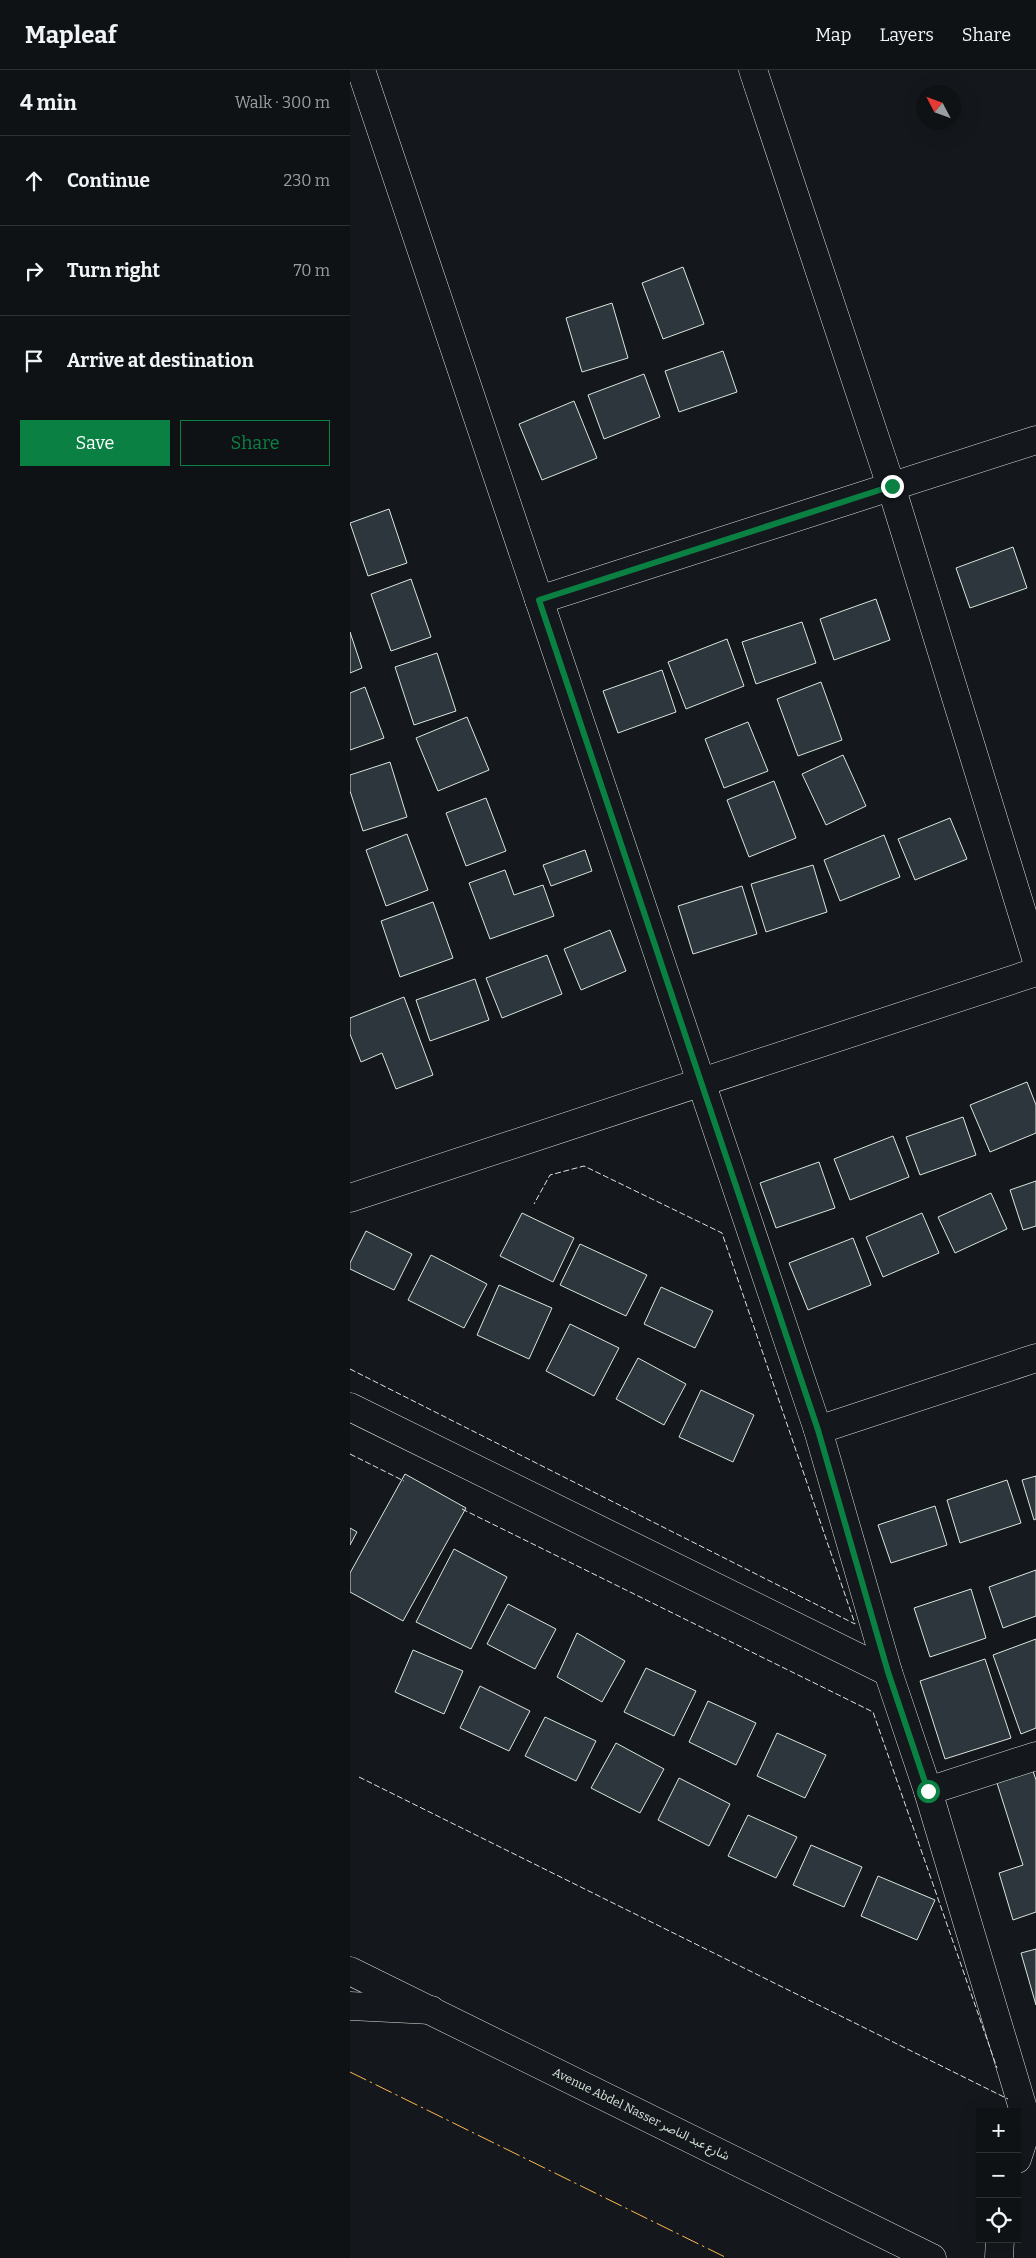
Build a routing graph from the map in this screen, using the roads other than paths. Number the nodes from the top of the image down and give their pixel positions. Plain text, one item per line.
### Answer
1 (361, 70) edge
2 (752, 70) edge
3 (1036, 440) edge
4 (892, 486) junction
5 (539, 600) junction
6 (1036, 958) edge
7 (1036, 972) edge
8 (701, 1082) junction
9 (350, 1198) edge
10 (1036, 1358) edge
11 (350, 1407) edge
12 (818, 1430) junction
13 (888, 1672) junction
14 (1036, 1756) edge
15 (928, 1791) junction
16 (350, 1971) edge
17 (350, 2006) edge
18 (431, 2010) junction
19 (1032, 2124) edge
20 (1020, 2153) edge
21 (1000, 2243) edge
22 (918, 2255) edge
23 (999, 2258) edge

1 - 5 street
2 - 4 street
3 - 4 street
4 - 5 street
4 - 6 street
5 - 8 street
7 - 8 street
8 - 9 street
8 - 12 street
10 - 12 street
11 - 13 street
12 - 13 street
13 - 15 street
14 - 15 street
15 - 19 street
16 - 18 street, Avenue Abdel Nasser شارع عبد الناصر
17 - 18 street
18 - 22 street, Avenue Abdel Nasser شارع عبد الناصر
19 - 20 street
21 - 23 street

